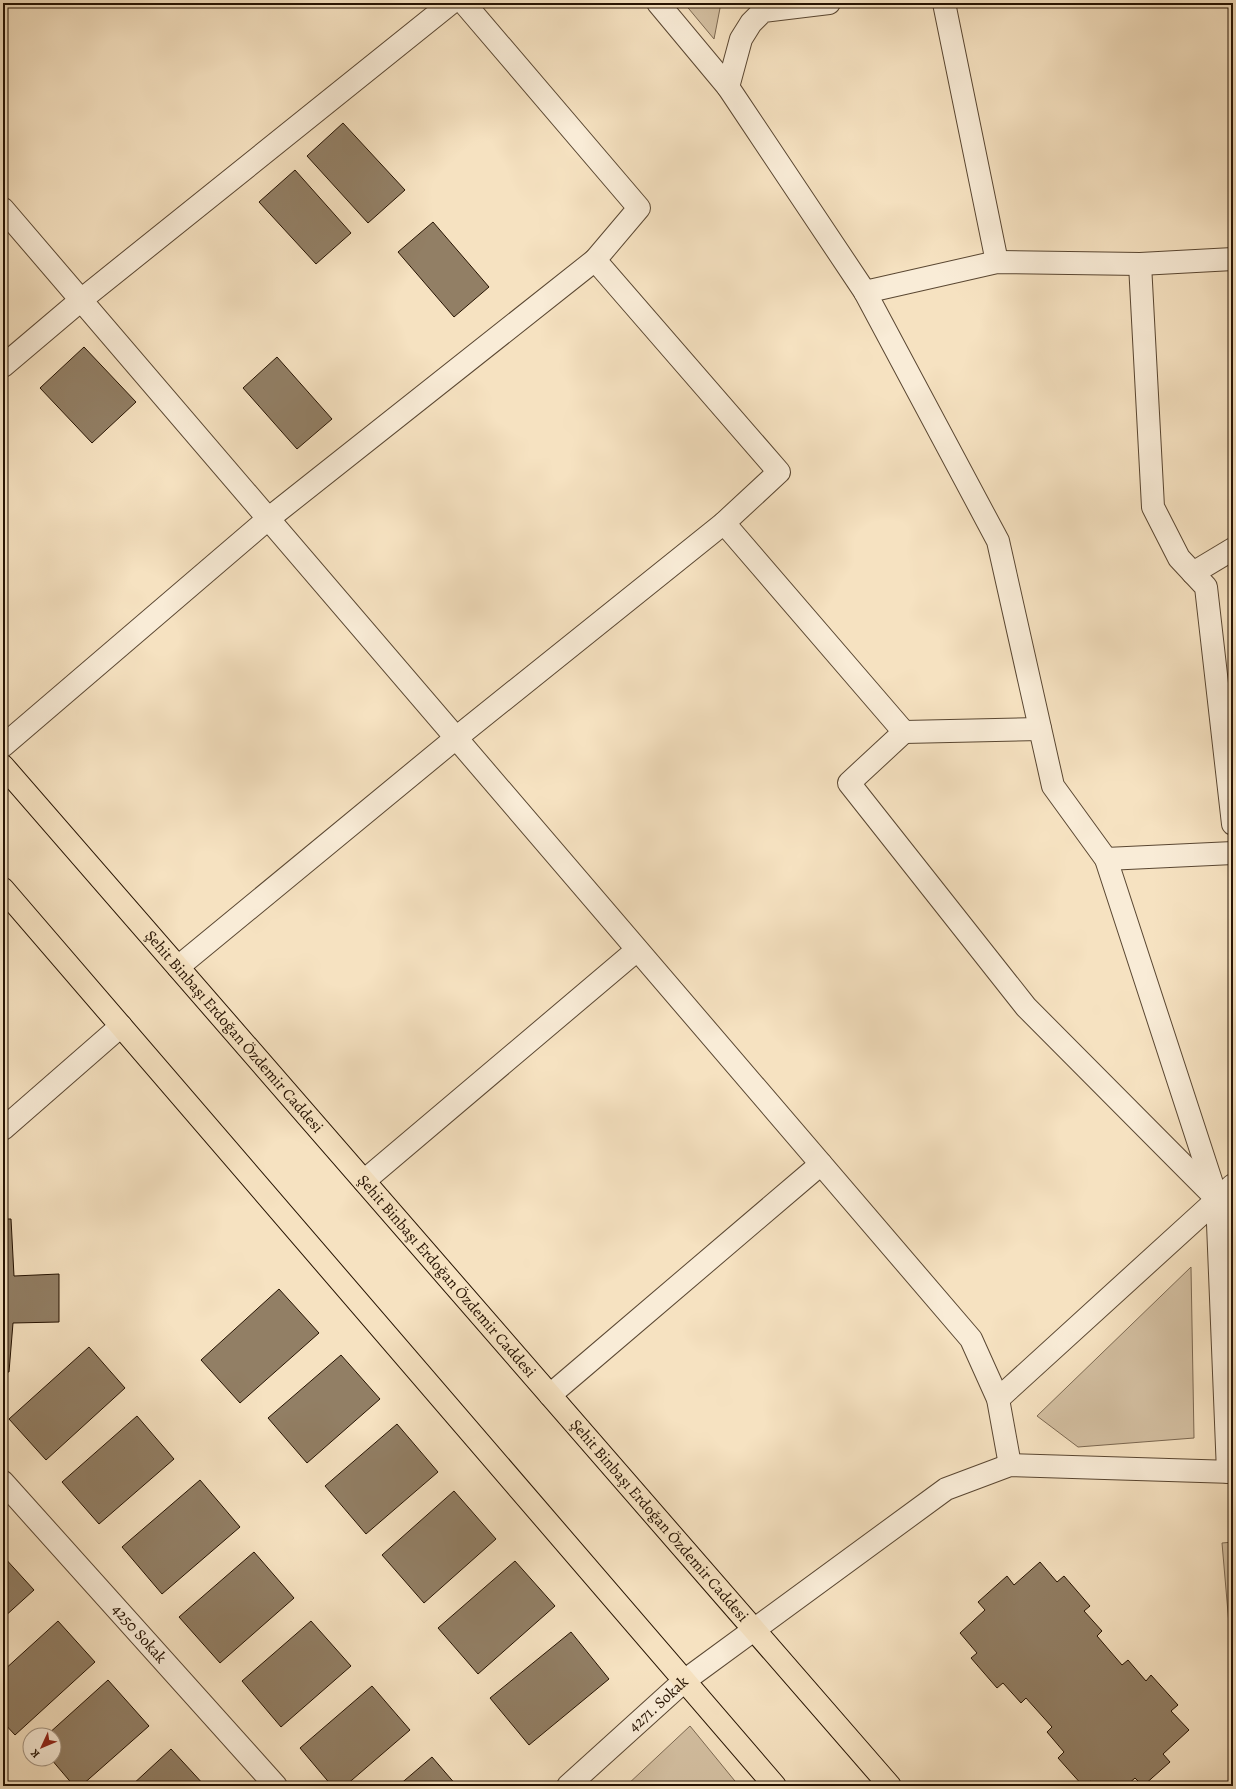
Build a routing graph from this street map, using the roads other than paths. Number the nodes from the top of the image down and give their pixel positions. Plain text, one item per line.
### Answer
1 (451, 3) edge
2 (464, 3) edge
3 (658, 3) edge
4 (829, 3) edge
5 (944, 3) edge
6 (728, 87) junction
7 (3, 209) edge
8 (1233, 259) edge
9 (596, 260) junction
10 (997, 262) junction
11 (1140, 264) junction
12 (865, 292) junction
13 (81, 300) junction
14 (3, 366) edge
15 (268, 519) junction
16 (724, 523) junction
17 (1233, 549) edge
18 (1193, 573) junction
19 (1040, 729) junction
20 (904, 732) junction
21 (456, 738) junction
22 (3, 746) edge
23 (3, 766) edge
24 (1233, 824) edge
25 (1233, 853) edge
26 (1106, 860) junction
27 (3, 889) edge
28 (637, 950) junction
29 (178, 968) junction
30 (121, 1026) junction
31 (3, 1129) edge
32 (820, 1164) junction
33 (364, 1181) junction
34 (1225, 1192) edge
35 (550, 1395) junction
36 (998, 1399) junction
37 (1010, 1465) junction
38 (1230, 1472) edge
39 (3, 1482) edge
40 (754, 1629) junction
41 (684, 1681) junction
42 (276, 1786) edge
43 (568, 1786) edge
44 (775, 1786) edge
45 (890, 1786) edge

1 - 13 street
2 - 9 street
3 - 6 street
4 - 6 street
5 - 10 street
6 - 12 street
7 - 13 street
8 - 11 street
9 - 15 street
9 - 16 street
10 - 11 street
10 - 12 street
11 - 18 street
12 - 19 street
13 - 14 street
13 - 15 street
15 - 21 street
15 - 22 street
16 - 20 street
16 - 21 street
17 - 18 street
18 - 24 street
19 - 20 street
19 - 26 street
20 - 34 street
21 - 28 street
21 - 29 street
23 - 29 main road, Şehit Binbaşı Erdoğan Özdemir Caddesi
25 - 26 street
26 - 34 street
27 - 30 main road
28 - 32 street
28 - 33 street
29 - 33 main road, Şehit Binbaşı Erdoğan Özdemir Caddesi
30 - 31 street
30 - 41 main road
32 - 35 street
32 - 36 street
33 - 35 main road, Şehit Binbaşı Erdoğan Özdemir Caddesi
34 - 36 street
34 - 38 street
35 - 40 main road, Şehit Binbaşı Erdoğan Özdemir Caddesi
36 - 37 street
37 - 38 street
37 - 40 street, 4271. Sokak
39 - 42 street, 4250 Sokak
40 - 41 street, 4271. Sokak
40 - 45 main road, Şehit Binbaşı Erdoğan Özdemir Caddesi
41 - 43 street, 4271. Sokak
41 - 44 main road

